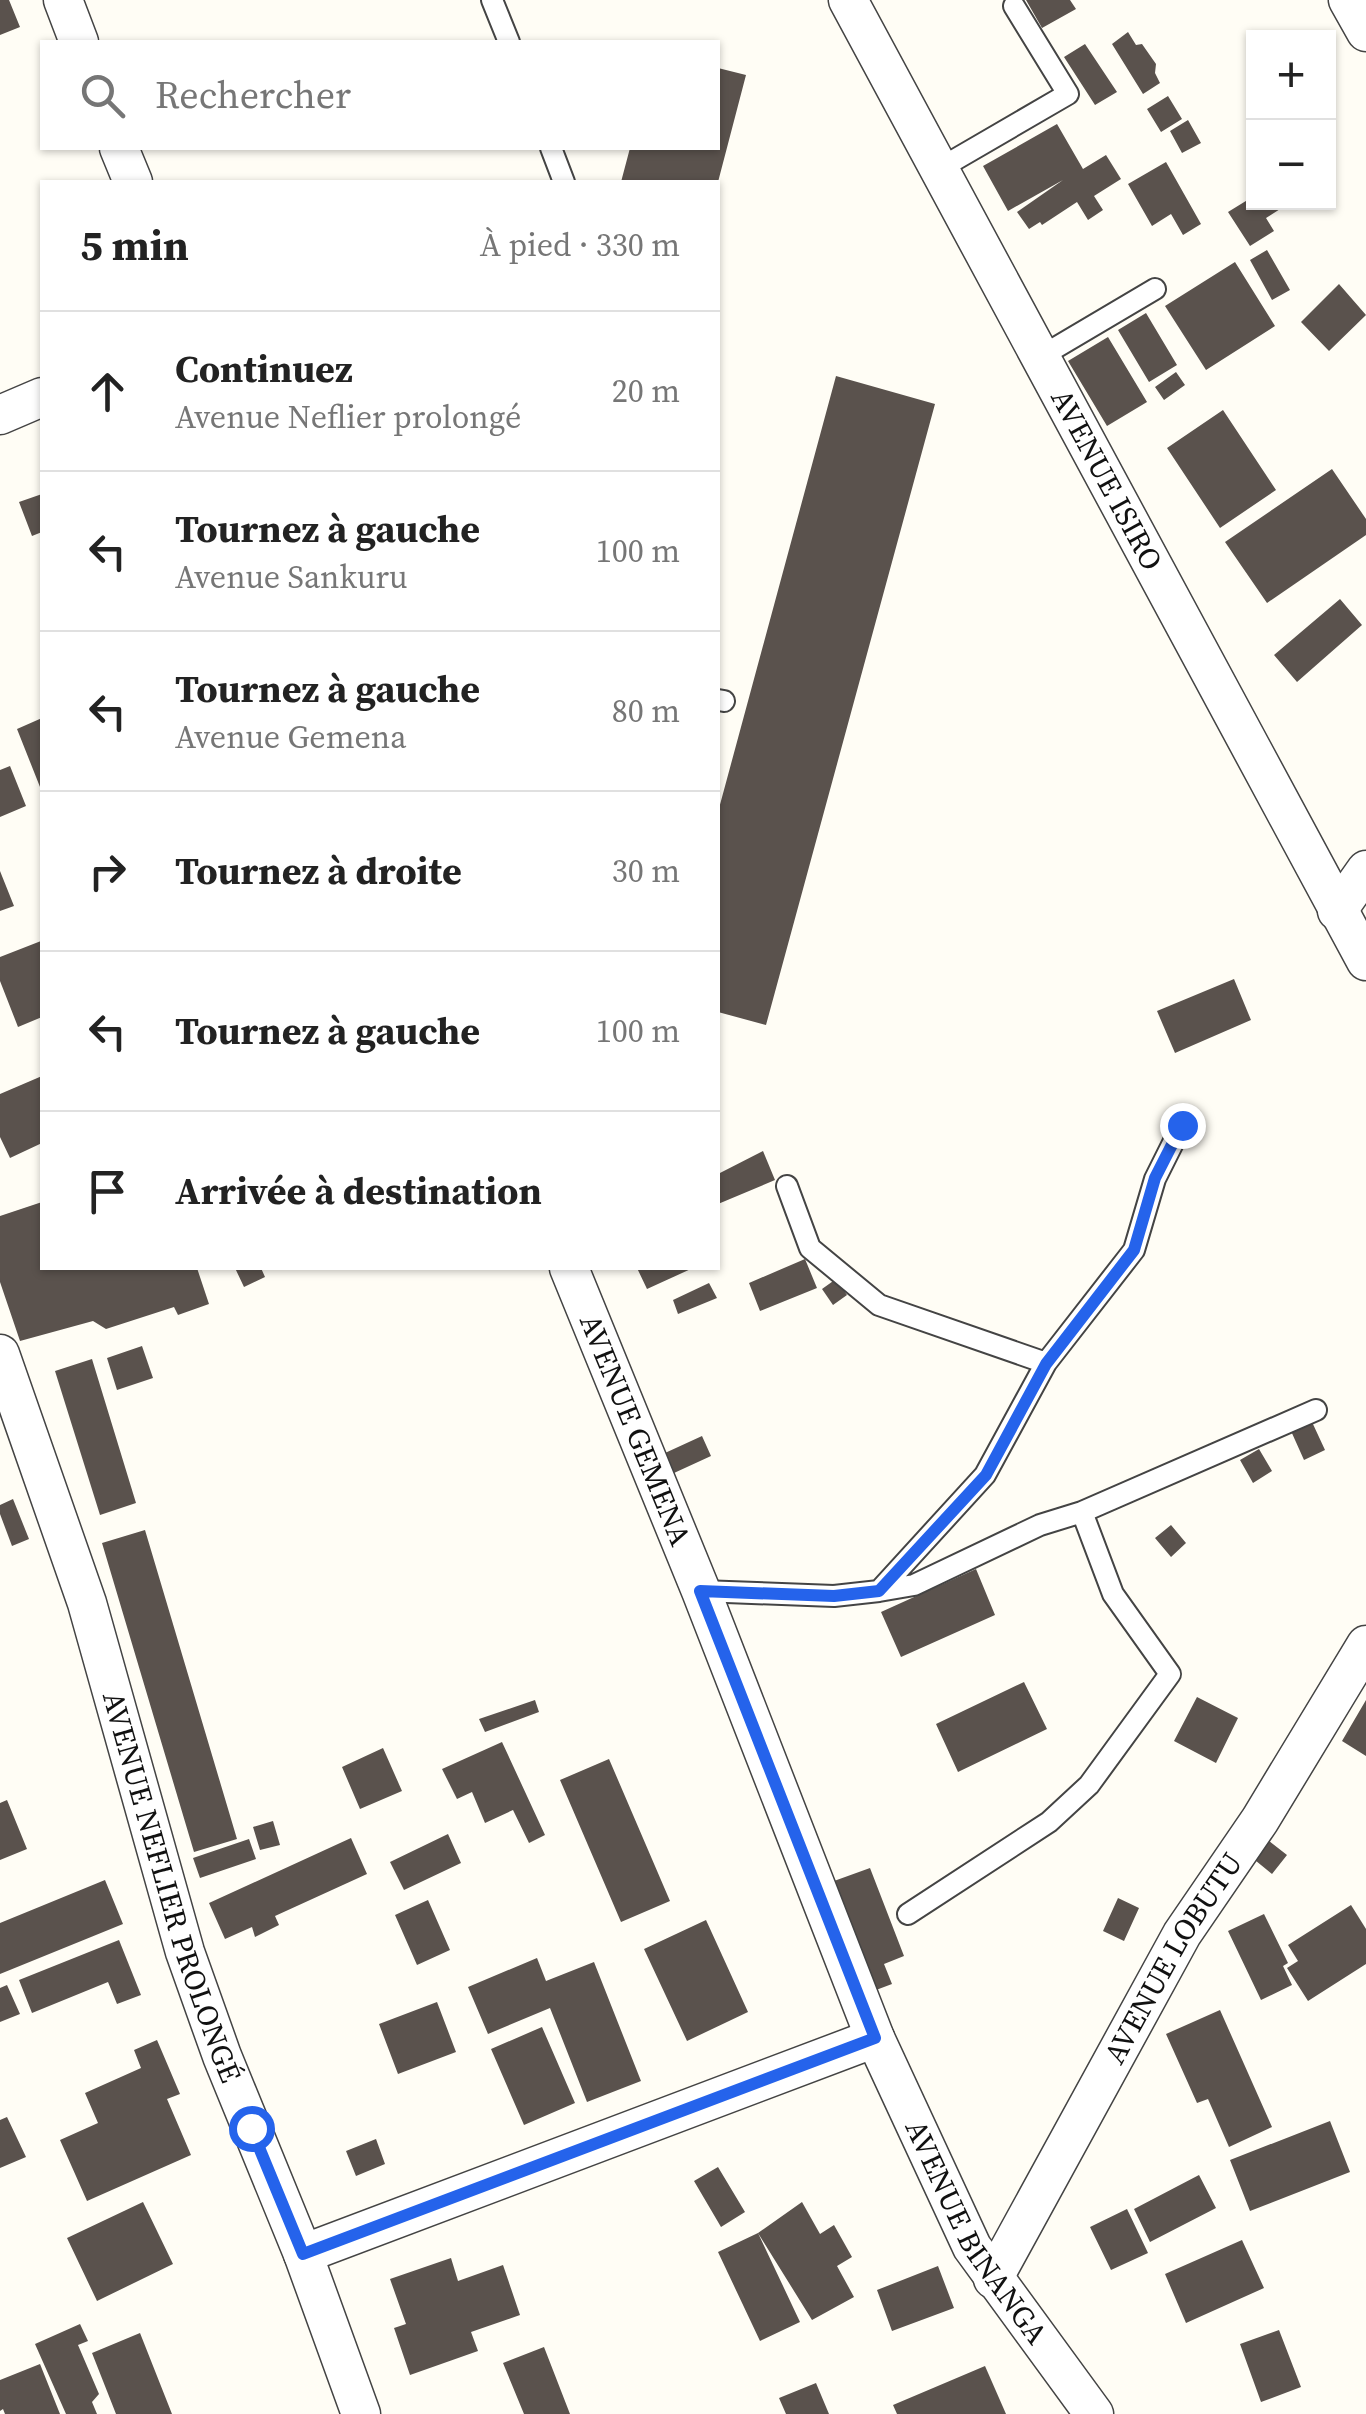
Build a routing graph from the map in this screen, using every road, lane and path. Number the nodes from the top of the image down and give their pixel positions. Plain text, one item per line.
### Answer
1 (63, 0) edge
2 (492, 0) edge
3 (848, 0) edge
4 (1348, 0) edge
5 (1014, 6) dead end
6 (1366, 32) edge
7 (79, 40) edge
8 (508, 40) edge
9 (121, 150) edge
10 (552, 150) edge
11 (939, 169) junction
12 (132, 180) edge
13 (563, 180) edge
14 (1155, 289) dead end
15 (1040, 357) junction
16 (40, 399) edge
17 (0, 415) edge
18 (1366, 870) edge
19 (1337, 912) junction
20 (1366, 962) edge
21 (1182, 1125) dead end
22 (786, 1186) dead end
23 (570, 1270) edge
24 (0, 1354) edge
25 (1046, 1364) junction
26 (1316, 1410) dead end
27 (1082, 1512) junction
28 (700, 1591) junction
29 (879, 1591) junction
30 (1366, 1646) edge
31 (908, 1914) dead end
32 (875, 2038) junction
33 (303, 2254) junction
34 (992, 2278) junction
35 (360, 2414) edge
36 (1094, 2414) edge

1 - 7 street
2 - 8 lane
3 - 11 street, AVENUE ISIRO
4 - 6 street
5 - 11 lane
9 - 12 street
10 - 13 lane
11 - 15 street, AVENUE ISIRO
14 - 15 lane
15 - 19 street, AVENUE ISIRO
16 - 17 street
18 - 19 street
19 - 20 street, AVENUE ISIRO
21 - 25 lane
22 - 25 lane
23 - 28 street, AVENUE GEMENA
24 - 33 street, AVENUE NEFLIER PROLONGÉ
25 - 29 lane
26 - 27 lane
27 - 29 lane
27 - 31 lane
28 - 29 lane
28 - 32 street, AVENUE GEMENA
30 - 34 street, AVENUE LOBUTU
32 - 33 street
32 - 34 street, AVENUE BINANGA
33 - 35 street, AVENUE NEFLIER PROLONGÉ
34 - 36 street, AVENUE BINANGA

